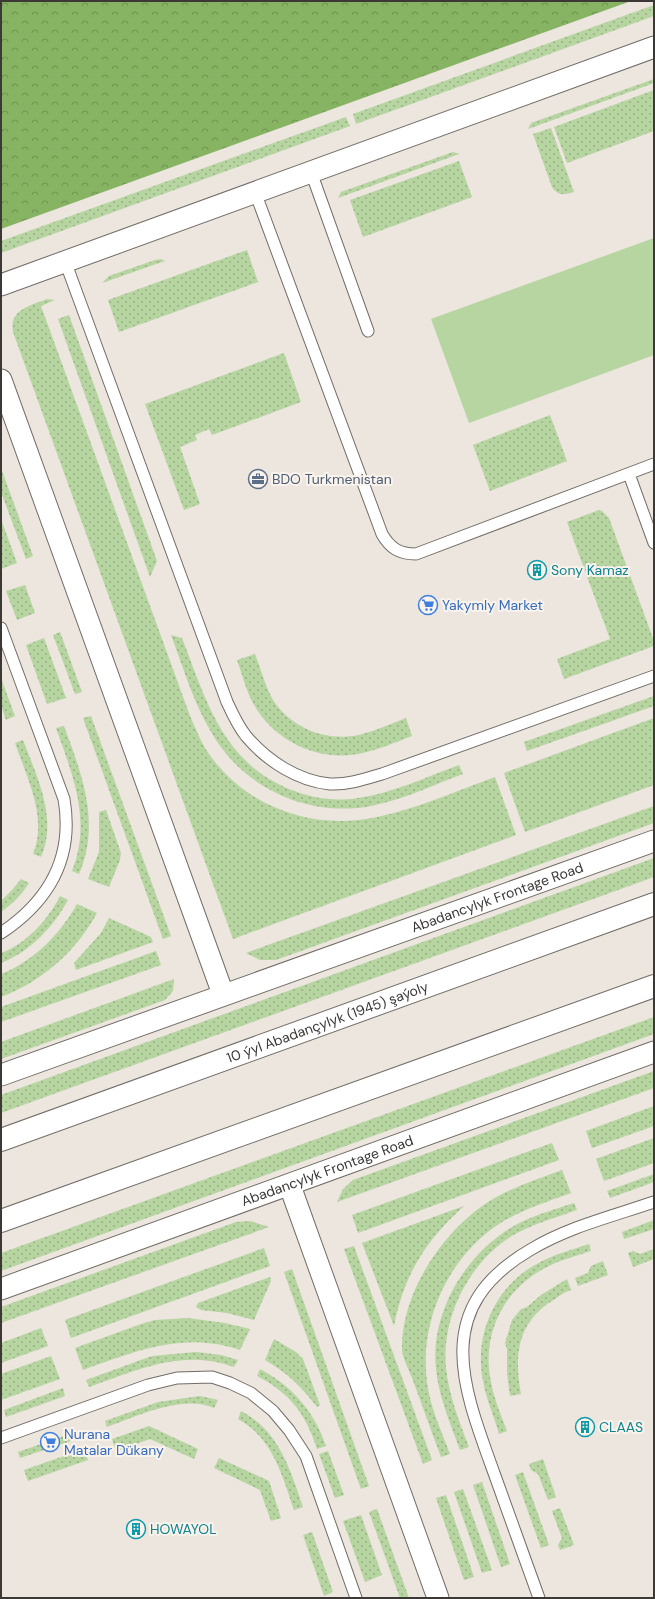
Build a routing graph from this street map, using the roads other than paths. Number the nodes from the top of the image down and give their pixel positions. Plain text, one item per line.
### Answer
1 (654, 46) edge
2 (311, 172) junction
3 (255, 192) junction
4 (66, 261) junction
5 (1, 284) edge
6 (368, 331) dead end
7 (1, 380) edge
8 (654, 464) edge
9 (628, 474) junction
10 (654, 543) edge
11 (1, 628) edge
12 (654, 676) edge
13 (654, 841) edge
14 (654, 904) edge
15 (1, 933) edge
16 (654, 986) edge
17 (223, 994) junction
18 (654, 1052) edge
19 (1, 1075) edge
20 (1, 1140) edge
21 (290, 1186) junction
22 (654, 1202) edge
23 (1, 1221) edge
24 (1, 1289) edge
25 (1, 1438) edge
26 (356, 1598) edge
27 (438, 1598) edge
28 (539, 1598) edge

1 - 2 street
2 - 3 street
2 - 6 lane
3 - 4 street
3 - 9 lane
4 - 5 street
4 - 12 lane
7 - 17 street
8 - 9 lane
9 - 10 lane
11 - 15 lane
13 - 17 street, Abadancylyk Frontage Road
14 - 20 main road, 10 ýyl Abadançylyk (1945) şaýoly
16 - 23 main road
17 - 19 street, Abadancylyk Frontage Road
18 - 21 street, Abadancylyk Frontage Road
21 - 24 street, Abadancylyk Frontage Road
21 - 27 street
22 - 28 lane
25 - 26 lane

